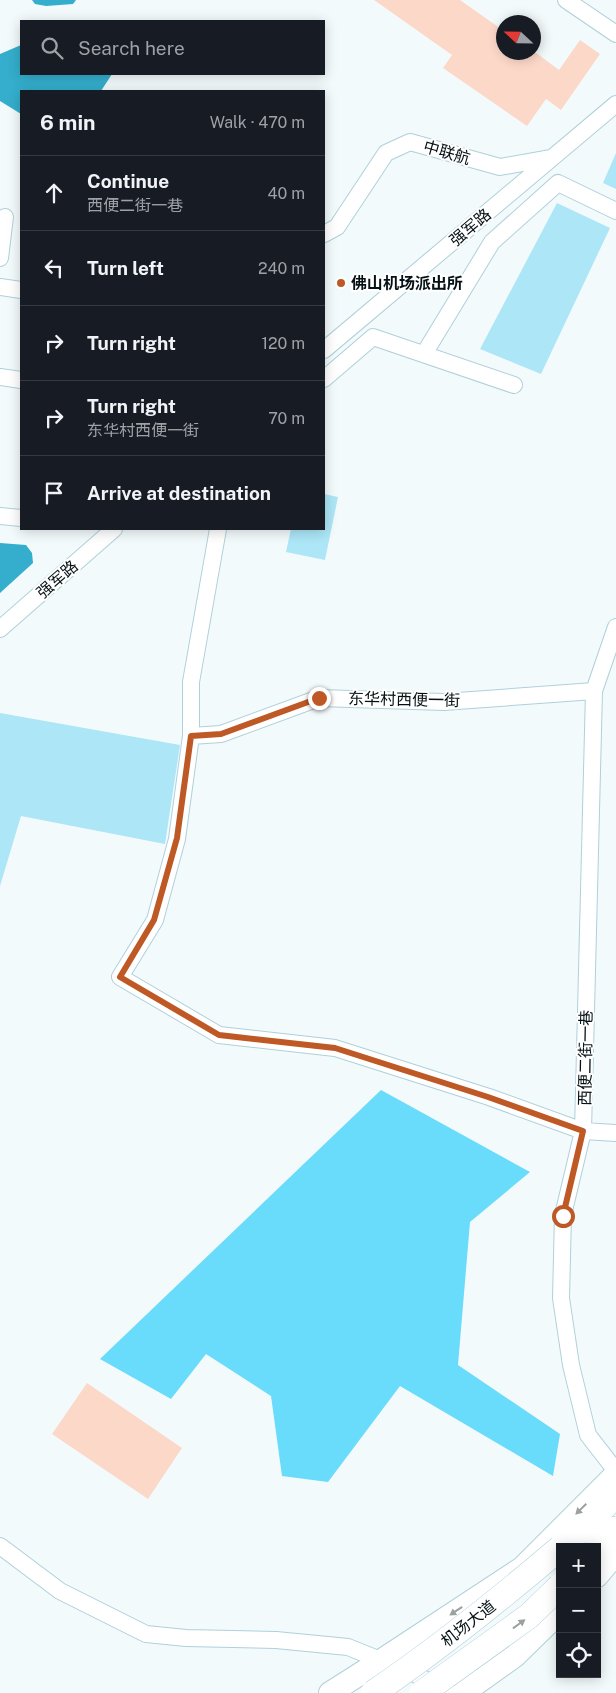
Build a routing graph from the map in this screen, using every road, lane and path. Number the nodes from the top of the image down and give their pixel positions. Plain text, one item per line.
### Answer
1 (570, 1) edge
2 (616, 34) edge
3 (616, 104) edge
4 (552, 158) junction
5 (616, 211) edge
6 (9, 218) edge
7 (325, 233) edge
8 (0, 258) edge
9 (0, 287) edge
10 (20, 290) edge
11 (325, 349) edge
12 (424, 354) junction
13 (0, 377) edge
14 (325, 378) edge
15 (20, 380) edge
16 (514, 385) dead end
17 (0, 516) edge
18 (20, 518) edge
19 (113, 530) edge
20 (218, 530) edge
21 (616, 626) edge
22 (0, 629) edge
23 (594, 691) junction
24 (191, 736) junction
25 (583, 1131) junction
26 (616, 1133) edge
27 (616, 1473) edge
28 (616, 1494) edge
29 (616, 1529) edge
30 (565, 1543) edge
31 (601, 1544) edge
32 (0, 1546) edge
33 (556, 1550) edge
34 (616, 1554) edge
35 (601, 1571) edge
36 (558, 1588) edge
37 (556, 1616) edge
38 (382, 1660) junction
39 (330, 1693) edge
40 (373, 1693) edge
41 (422, 1693) edge
42 (450, 1693) edge
43 (463, 1693) edge

1 - 2 street
3 - 4 street, 强军路
4 - 7 street, 中联航
4 - 11 street, 强军路
5 - 12 street
6 - 8 street
9 - 10 street
12 - 14 street
12 - 16 street
13 - 15 street
17 - 18 street
19 - 22 street, 强军路
20 - 24 street
21 - 23 street, 西便二街一巷
23 - 24 street, 东华村西便一街
23 - 25 street, 西便二街一巷
24 - 25 street
25 - 26 street
25 - 27 street, 西便二街一巷
27 -> 38 street
28 - 30 main road, 机场大道
29 - 31 main road
32 - 38 street
33 - 40 main road, 机场大道, bridge
34 - 35 street
41 -> 36 main road, 机场大道, bridge
37 - 43 street
38 - 39 street
38 - 42 street

